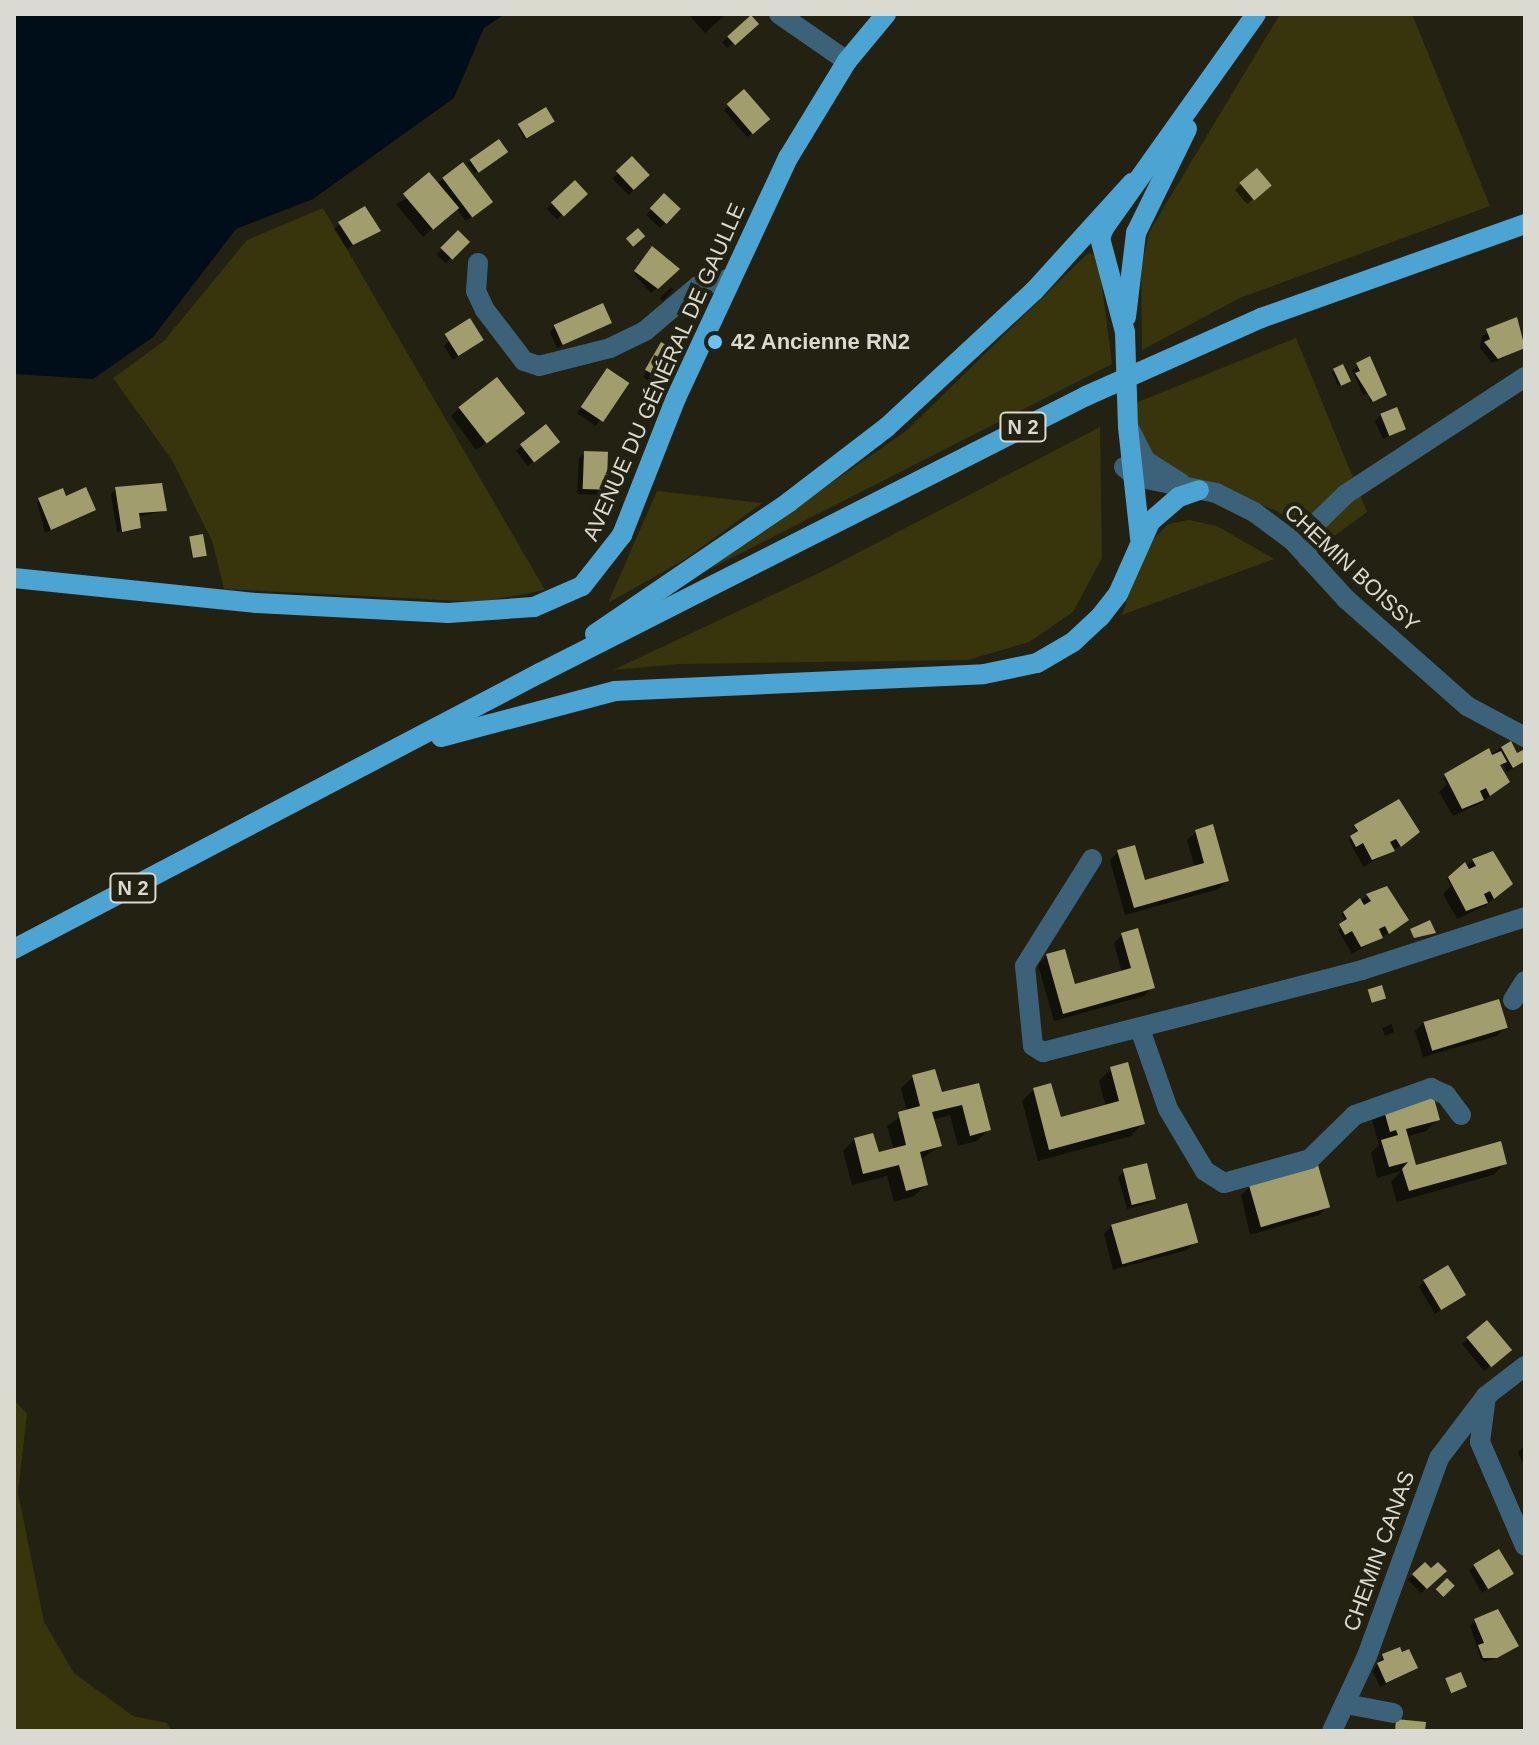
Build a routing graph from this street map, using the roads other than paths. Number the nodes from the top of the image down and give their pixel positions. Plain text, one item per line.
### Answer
1 (779, 14) edge
2 (886, 14) edge
3 (1247, 17) edge
4 (847, 61) junction
5 (1207, 89) junction
6 (1132, 183) junction
7 (1525, 224) edge
8 (1100, 238) junction
9 (1070, 252) junction
10 (478, 263) dead end
11 (729, 279) junction
12 (1129, 280) junction
13 (1125, 332) junction
14 (1525, 377) edge
15 (1128, 427) junction
16 (1136, 477) junction
17 (1199, 490) junction
18 (1140, 539) junction
19 (1308, 558) junction
20 (14, 578) edge
21 (540, 673) junction
22 (1525, 737) edge
23 (402, 748) junction
24 (1092, 859) dead end
25 (1525, 917) edge
26 (14, 949) edge
27 (1525, 981) edge
28 (1513, 1000) dead end
29 (1140, 1029) junction
30 (1461, 1115) dead end
31 (1525, 1366) edge
32 (1486, 1396) junction
33 (1525, 1546) edge
34 (1346, 1704) junction
35 (1393, 1713) dead end
36 (1332, 1731) edge

1 - 4 street
2 - 4 main road, AVENUE DU GÉNÉRAL DE GAULLE
3 - 5 main road, N 2
4 - 11 main road, AVENUE DU GÉNÉRAL DE GAULLE
5 - 6 main road, N 2
5 - 12 main road, N 2
6 - 8 main road, N 2
6 - 9 main road, N 2
7 - 21 main road, N 2
8 - 9 main road
8 - 12 main road
8 - 13 main road, N 2
9 - 21 main road, N 2
10 - 11 street
11 - 20 main road, AVENUE DU GÉNÉRAL DE GAULLE
12 - 13 main road, N 2
13 - 15 main road, N 2, bridge
14 - 19 street
15 - 16 main road, N 2
15 - 17 street
16 - 17 street, CHEMIN BOISSY
16 - 18 main road, N 2
17 - 18 main road
17 - 19 street, CHEMIN BOISSY
18 - 23 main road, N 2
19 - 22 street, CHEMIN BOISSY
21 - 23 main road, N 2
23 - 26 main road, N 2
24 - 29 street
25 - 29 street
27 - 28 street
29 - 30 street
31 - 32 street
32 - 33 street
32 - 34 street, CHEMIN CANAS
34 - 35 street
34 - 36 street, CHEMIN CANAS

